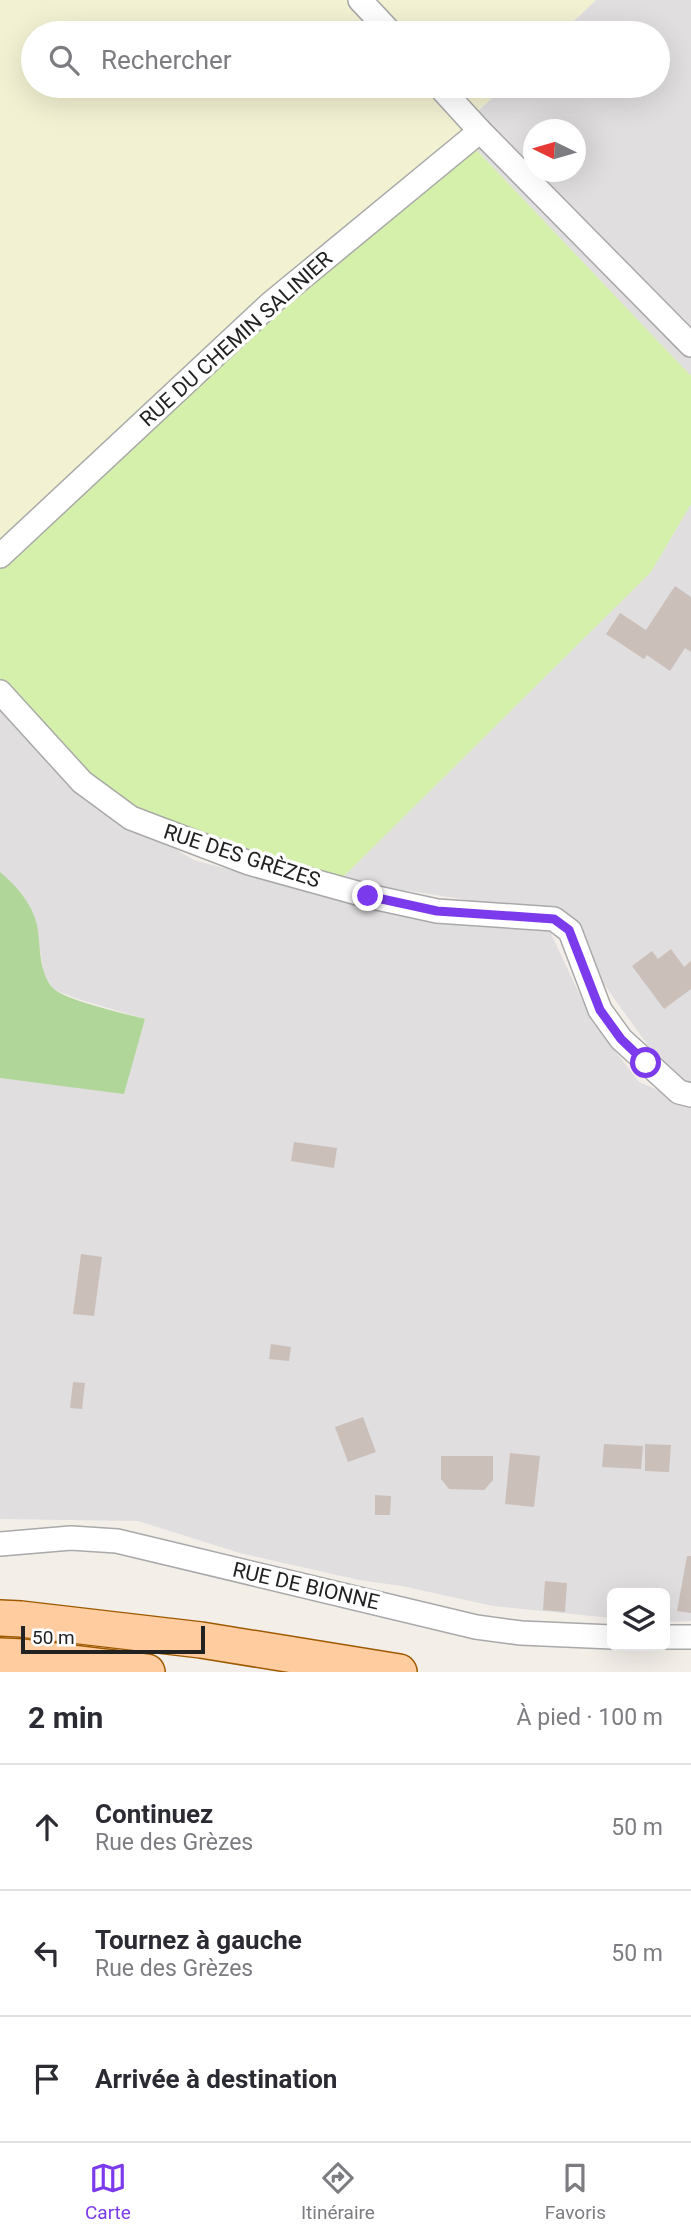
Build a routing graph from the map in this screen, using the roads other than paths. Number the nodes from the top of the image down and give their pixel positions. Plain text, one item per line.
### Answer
1 (360, 0) edge
2 (380, 21) edge
3 (450, 98) edge
4 (480, 131) junction
5 (688, 335) edge
6 (0, 556) edge
7 (0, 692) edge
8 (691, 1096) edge
9 (0, 1544) edge
10 (0, 1618) edge
11 (607, 1637) edge
12 (670, 1637) edge
13 (691, 1637) edge
14 (0, 1656) edge
15 (147, 1672) edge
16 (399, 1672) edge

1 - 2 street
3 - 4 street
4 - 5 street
4 - 6 street, RUE DU CHEMIN SALINIER
7 - 8 street, RUE DES GRÈZES
9 - 11 street, RUE DE BIONNE
10 - 16 main road
12 - 13 street
14 - 15 main road

